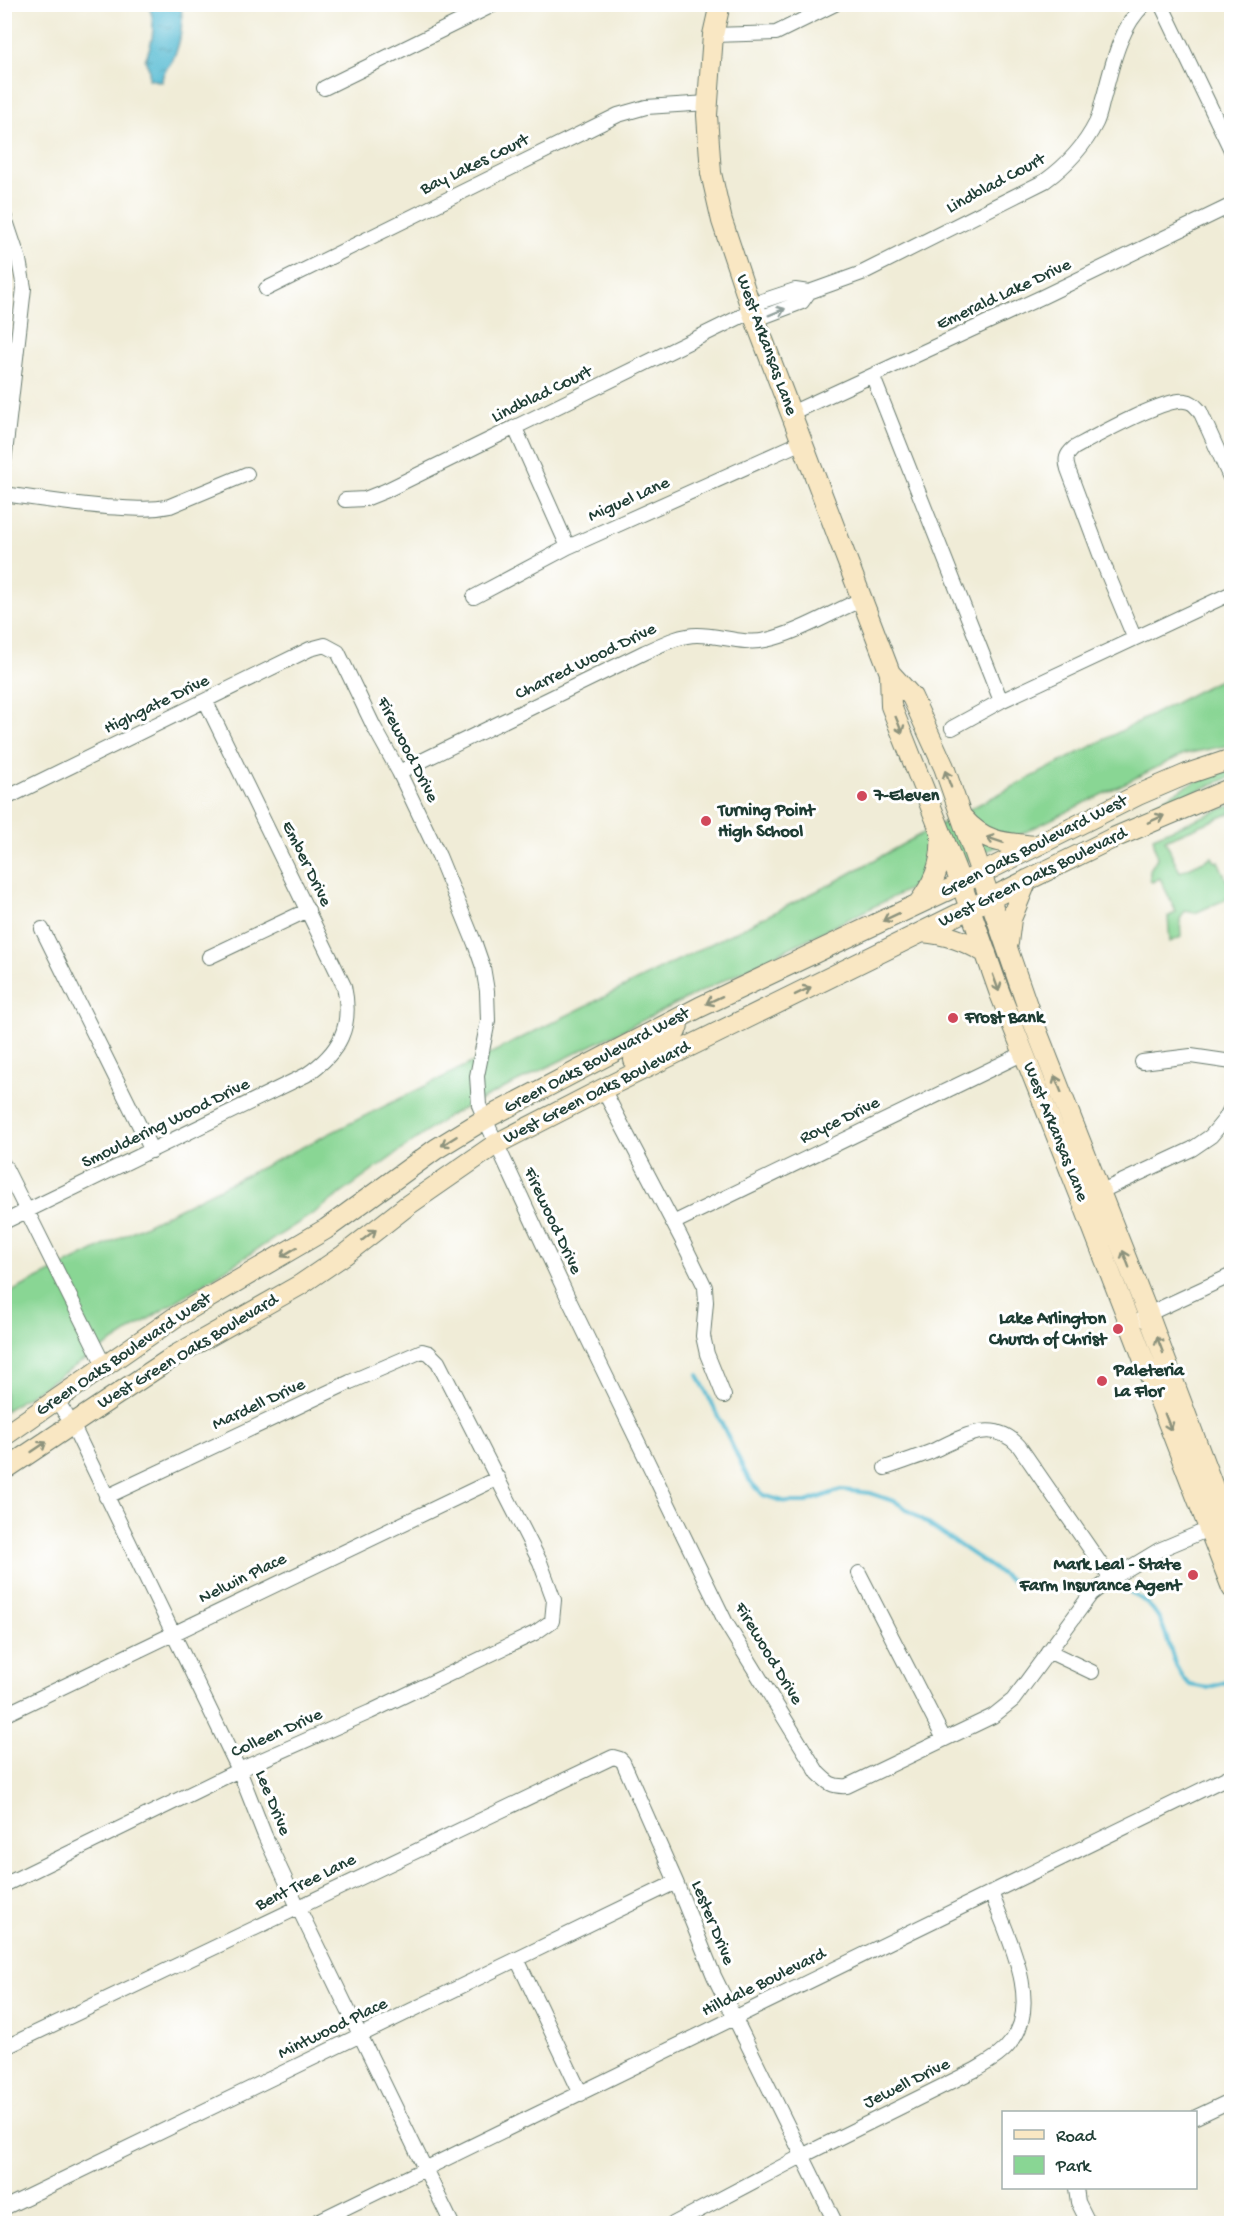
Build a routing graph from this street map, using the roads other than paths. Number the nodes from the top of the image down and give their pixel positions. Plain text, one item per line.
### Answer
1 (495, 4) edge
2 (708, 4) edge
3 (720, 4) edge
4 (835, 4) edge
5 (1145, 4) edge
6 (1161, 4) edge
7 (713, 35) junction
8 (324, 87) dead end
9 (708, 103) junction
10 (1232, 152) edge
11 (1232, 205) edge
12 (4, 216) edge
13 (266, 289) dead end
14 (752, 311) junction
15 (873, 377) junction
16 (791, 413) junction
17 (515, 428) junction
18 (802, 442) junction
19 (4, 462) edge
20 (247, 474) dead end
21 (1232, 482) edge
22 (4, 494) edge
23 (345, 500) dead end
24 (568, 547) junction
25 (1232, 593) edge
26 (474, 597) dead end
27 (863, 599) junction
28 (1134, 637) junction
29 (325, 645) joint
30 (890, 673) junction
31 (1000, 701) junction
32 (206, 702) junction
33 (952, 728) dead end
34 (1232, 759) edge
35 (399, 772) junction
36 (1232, 788) edge
37 (4, 799) edge
38 (962, 818) junction
39 (940, 829) junction
40 (1036, 846) junction
41 (981, 873) junction
42 (1027, 880) junction
43 (961, 883) junction
44 (989, 898) junction
45 (918, 904) junction
46 (969, 908) junction
47 (308, 910) junction
48 (42, 929) dead end
49 (922, 932) junction
50 (1008, 946) junction
51 (986, 954) junction
52 (208, 957) dead end
53 (678, 1019) junction
54 (336, 1047) joint
55 (1024, 1053) junction
56 (1143, 1062) dead end
57 (1232, 1062) edge
58 (603, 1089) junction
59 (1232, 1106) edge
60 (485, 1119) junction
61 (1062, 1122) junction
62 (496, 1144) junction
63 (152, 1151) junction
64 (4, 1165) edge
65 (1091, 1196) junction
66 (27, 1211) junction
67 (4, 1222) edge
68 (673, 1223) junction
69 (1232, 1275) edge
70 (1148, 1314) junction
71 (1132, 1328) junction
72 (104, 1365) junction
73 (724, 1396) dead end
74 (56, 1399) junction
75 (72, 1424) junction
76 (4, 1436) edge
77 (885, 1468) dead end
78 (4, 1470) edge
79 (498, 1478) junction
80 (106, 1497) junction
81 (1222, 1529) edge
82 (859, 1573) dead end
83 (1111, 1579) junction
84 (1232, 1588) edge
85 (173, 1633) junction
86 (1048, 1651) junction
87 (1092, 1672) dead end
88 (4, 1715) edge
89 (944, 1739) junction
90 (623, 1762) joint
91 (239, 1770) junction
92 (1232, 1775) edge
93 (676, 1882) junction
94 (4, 1885) edge
95 (991, 1892) junction
96 (298, 1907) junction
97 (517, 1959) junction
98 (734, 2017) junction
99 (362, 2035) junction
100 (4, 2048) edge
101 (581, 2094) junction
102 (1232, 2100) edge
103 (1197, 2117) edge
104 (802, 2156) junction
105 (426, 2169) junction
106 (1076, 2189) edge
107 (4, 2208) edge
108 (312, 2223) edge
109 (452, 2223) edge
110 (674, 2223) edge
111 (836, 2223) edge
112 (1089, 2223) edge

1 - 8 street
2 - 7 main road
3 - 7 main road, West Arkansas Lane
4 - 7 street
5 - 14 street, Lindblad Court
6 - 10 street
7 - 9 main road, West Arkansas Lane
9 - 13 street, Bay Lakes Court
9 - 14 main road, West Arkansas Lane
11 - 15 street, Emerald Lake Drive
12 - 19 street
14 - 16 main road, West Arkansas Lane
14 - 17 street, Lindblad Court
15 - 16 street, Emerald Lake Drive
15 - 31 street
16 - 18 main road, West Arkansas Lane
17 - 23 street, Lindblad Court
17 - 24 street
18 - 24 street, Miguel Lane
18 - 27 main road, West Arkansas Lane
20 - 22 street
21 - 28 street
24 - 26 street, Miguel Lane
25 - 28 street
27 - 30 main road, West Arkansas Lane
27 - 35 street, Charred Wood Drive
28 - 31 street
29 - 32 street, Highgate Drive
29 - 35 street, Firewood Drive
38 -> 30 main road, West Arkansas Lane
30 -> 39 main road, West Arkansas Lane
31 - 33 street
32 - 37 street, Highgate Drive
32 - 47 street, Ember Drive
34 - 40 main road, Green Oaks Boulevard West
35 - 60 street, Firewood Drive
42 -> 36 main road, West Green Oaks Boulevard
40 -> 38 main road
38 - 41 main road, West Arkansas Lane
39 - 43 main road, West Arkansas Lane
39 - 45 main road
40 - 41 main road, Green Oaks Boulevard West
41 - 43 main road, Green Oaks Boulevard West
41 - 44 main road, West Arkansas Lane
42 - 44 main road, West Green Oaks Boulevard
42 - 50 main road
43 - 45 main road, Green Oaks Boulevard West
43 - 46 main road, West Arkansas Lane
44 - 46 main road, West Green Oaks Boulevard
44 - 50 main road, West Arkansas Lane
45 -> 53 main road, Green Oaks Boulevard West
46 - 49 main road, West Green Oaks Boulevard
46 - 51 main road, West Arkansas Lane
47 - 52 street
47 - 54 street, Ember Drive
48 - 63 street
49 - 51 main road
58 -> 49 main road, West Green Oaks Boulevard
61 -> 50 main road, West Arkansas Lane
51 -> 55 main road, West Arkansas Lane
53 - 58 main road
53 - 60 main road, Green Oaks Boulevard West
54 - 63 street, Smouldering Wood Drive
55 - 61 main road, West Arkansas Lane
55 - 68 street, Royce Drive
56 - 57 street
58 - 62 main road, West Green Oaks Boulevard
58 - 68 street
59 - 65 street
60 - 62 street, Firewood Drive
60 -> 72 main road, Green Oaks Boulevard West
61 - 65 main road, West Arkansas Lane
75 -> 62 main road, West Green Oaks Boulevard
62 - 89 street, Firewood Drive
63 - 66 street, Smouldering Wood Drive
64 - 66 street
70 -> 65 main road, West Arkansas Lane
65 - 71 main road, West Arkansas Lane
66 - 67 street, Smouldering Wood Drive
66 - 72 street
68 - 73 street
69 - 70 street
70 - 71 street
81 -> 70 main road, West Arkansas Lane
71 -> 81 main road, West Arkansas Lane
72 - 74 main road, Green Oaks Boulevard West
74 - 75 street, Lee Drive
74 - 76 main road, Green Oaks Boulevard West
78 -> 75 main road, West Green Oaks Boulevard
75 - 80 street, Lee Drive
77 - 83 street
79 - 80 street, Mardell Drive
79 - 85 street, Nelwin Place
79 - 91 street, Colleen Drive
80 - 85 street, Lee Drive
81 - 83 street
81 - 84 main road, West Arkansas Lane
82 - 89 street
83 - 86 street
85 - 88 street, Nelwin Place
85 - 91 street, Lee Drive
86 - 87 street
86 - 89 street
90 - 93 street, Lester Drive
90 - 96 street, Bent Tree Lane
91 - 94 street, Colleen Drive
91 - 96 street, Lee Drive
92 - 95 street, Hilldale Boulevard
93 - 97 street, Mintwood Place
93 - 98 street, Lester Drive
95 - 98 street, Hilldale Boulevard
95 - 104 street, Jewell Drive
96 - 99 street, Lee Drive
96 - 100 street, Bent Tree Lane
97 - 99 street, Mintwood Place
97 - 101 street
98 - 101 street, Hilldale Boulevard
98 - 104 street, Lester Drive
99 - 105 street, Lee Drive
99 - 107 street, Mintwood Place
101 - 105 street, Hilldale Boulevard
102 - 103 street
104 - 110 street, Jewell Drive
104 - 111 street, Lester Drive
105 - 108 street, Hilldale Boulevard
105 - 109 street, Lee Drive
106 - 112 street

